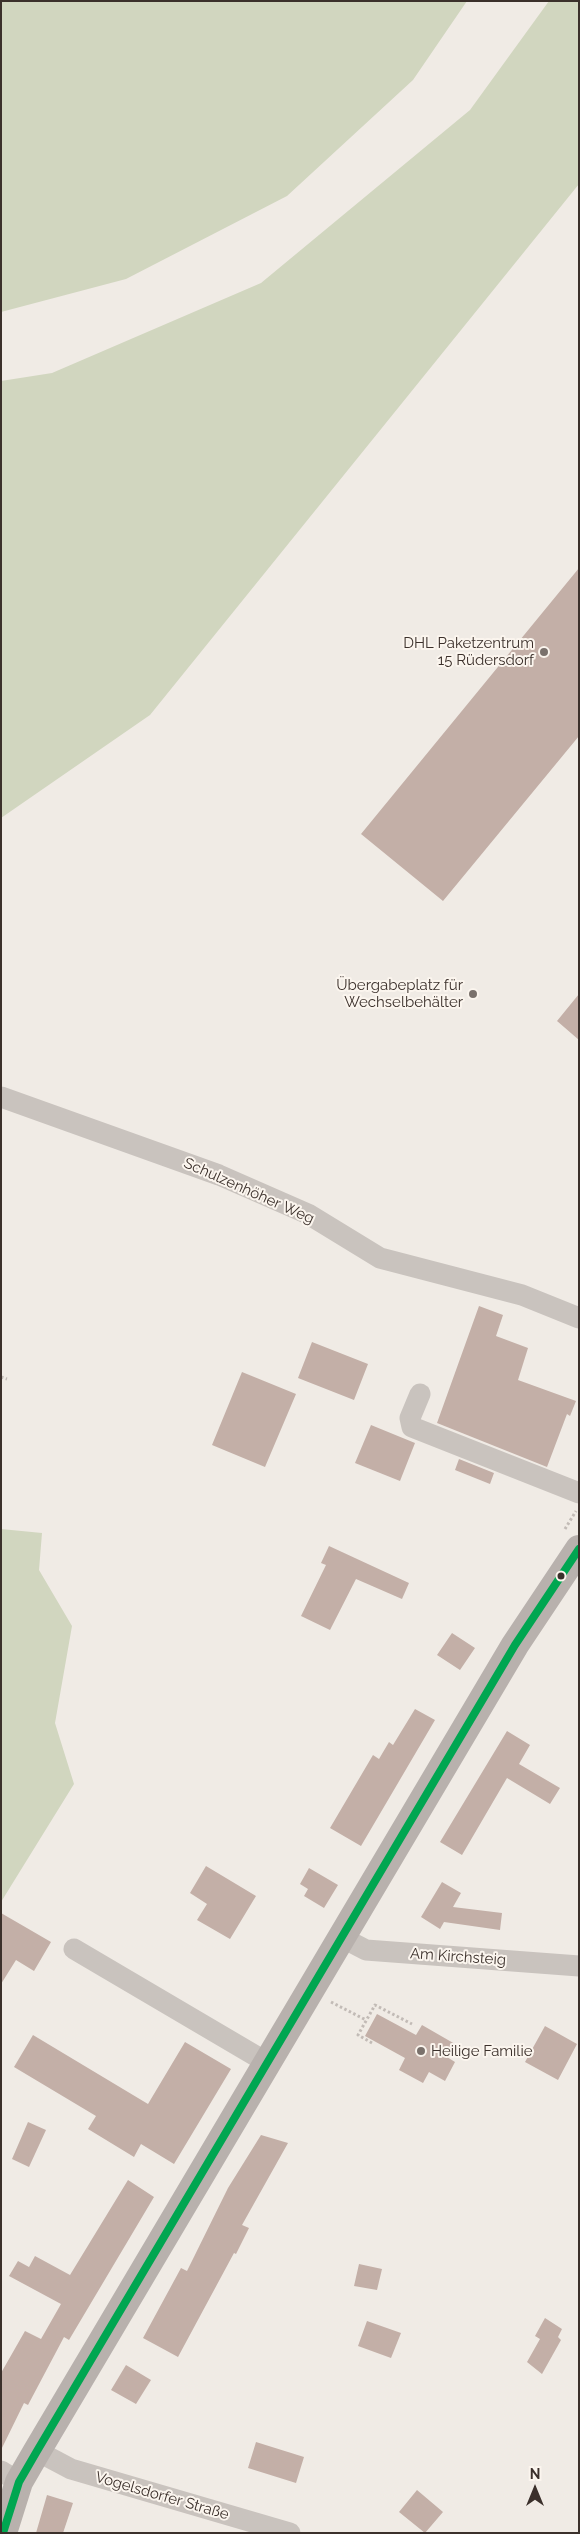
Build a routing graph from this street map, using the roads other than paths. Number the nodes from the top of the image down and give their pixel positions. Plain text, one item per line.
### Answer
1 (1, 1097) edge
2 (579, 1318) edge
3 (420, 1394) dead end
4 (579, 1493) edge
5 (579, 1549) edge
6 (342, 1937) junction
7 (74, 1950) dead end
8 (579, 1966) edge
9 (266, 2062) junction
10 (36, 2451) junction
11 (10, 2477) edge
12 (3, 2533) edge
13 (290, 2533) edge

1 - 2 street, Schulzenhöher Weg
3 - 4 street
5 - 6 main road
6 - 8 street, Am Kirchsteig
6 - 9 main road
7 - 9 street
9 - 10 main road
10 - 11 main road
10 - 13 street, Vogelsdorfer Straße
11 - 12 main road

